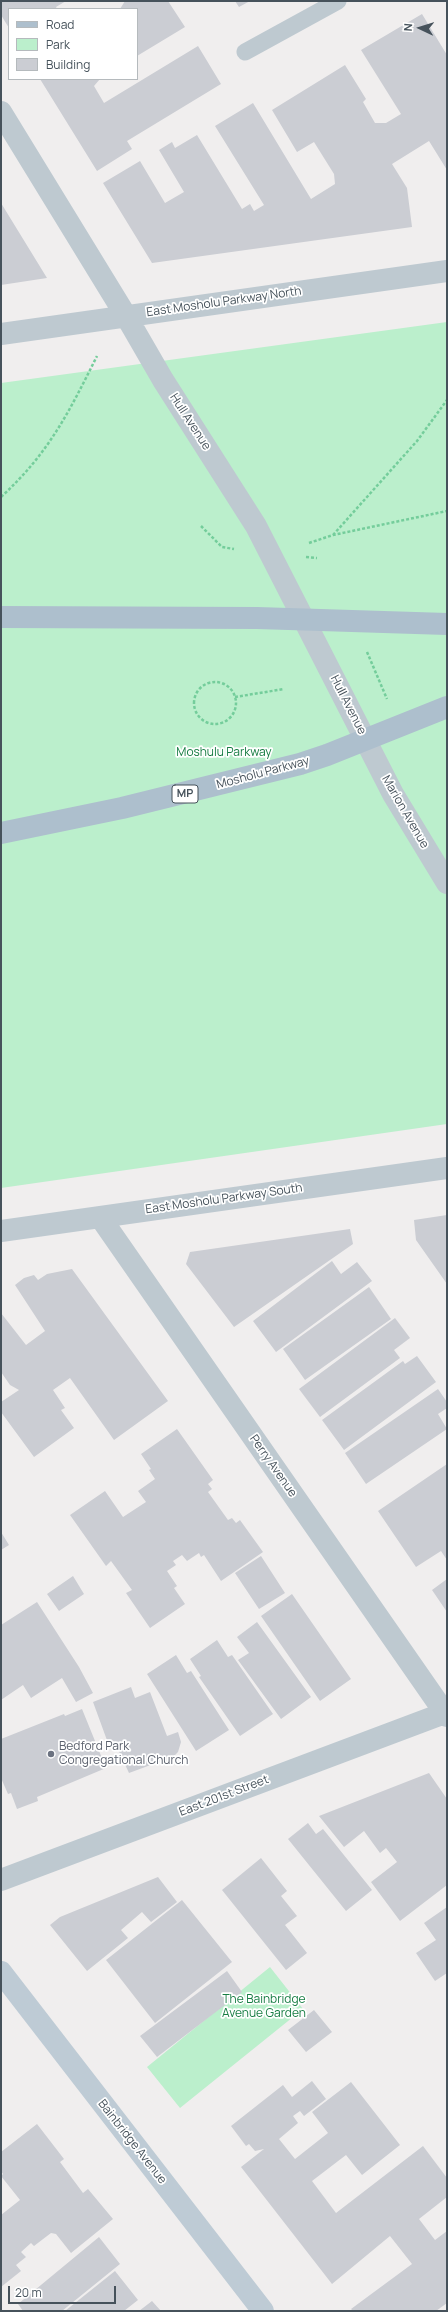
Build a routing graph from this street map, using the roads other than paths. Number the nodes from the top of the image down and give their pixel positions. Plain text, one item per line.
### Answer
1 (338, 1) edge
2 (245, 52) dead end
3 (1, 112) edge
4 (447, 271) edge
5 (126, 316) junction
6 (1, 334) edge
7 (1, 617) edge
8 (304, 620) junction
9 (447, 624) edge
10 (447, 707) edge
11 (365, 740) junction
12 (1, 833) edge
13 (447, 883) edge
14 (447, 1168) edge
15 (100, 1217) junction
16 (1, 1231) edge
17 (446, 1714) edge
18 (1, 1880) edge
19 (1, 1972) edge
20 (263, 2311) edge

1 - 2 lane
3 - 5 street, Hull Avenue
4 - 5 street, East Mosholu Parkway North
5 - 6 street, East Mosholu Parkway North
5 - 8 street, Hull Avenue
7 - 8 main road
8 - 9 main road
8 - 11 street, Hull Avenue
10 - 11 main road, Mosholu Parkway / MP
11 - 12 main road, Mosholu Parkway / MP
11 - 13 street, Marion Avenue
14 - 15 street, East Mosholu Parkway South
15 - 16 street, East Mosholu Parkway South
15 - 17 street, Perry Avenue
17 - 18 street, East 201st Street
19 - 20 main road, Bainbridge Avenue

